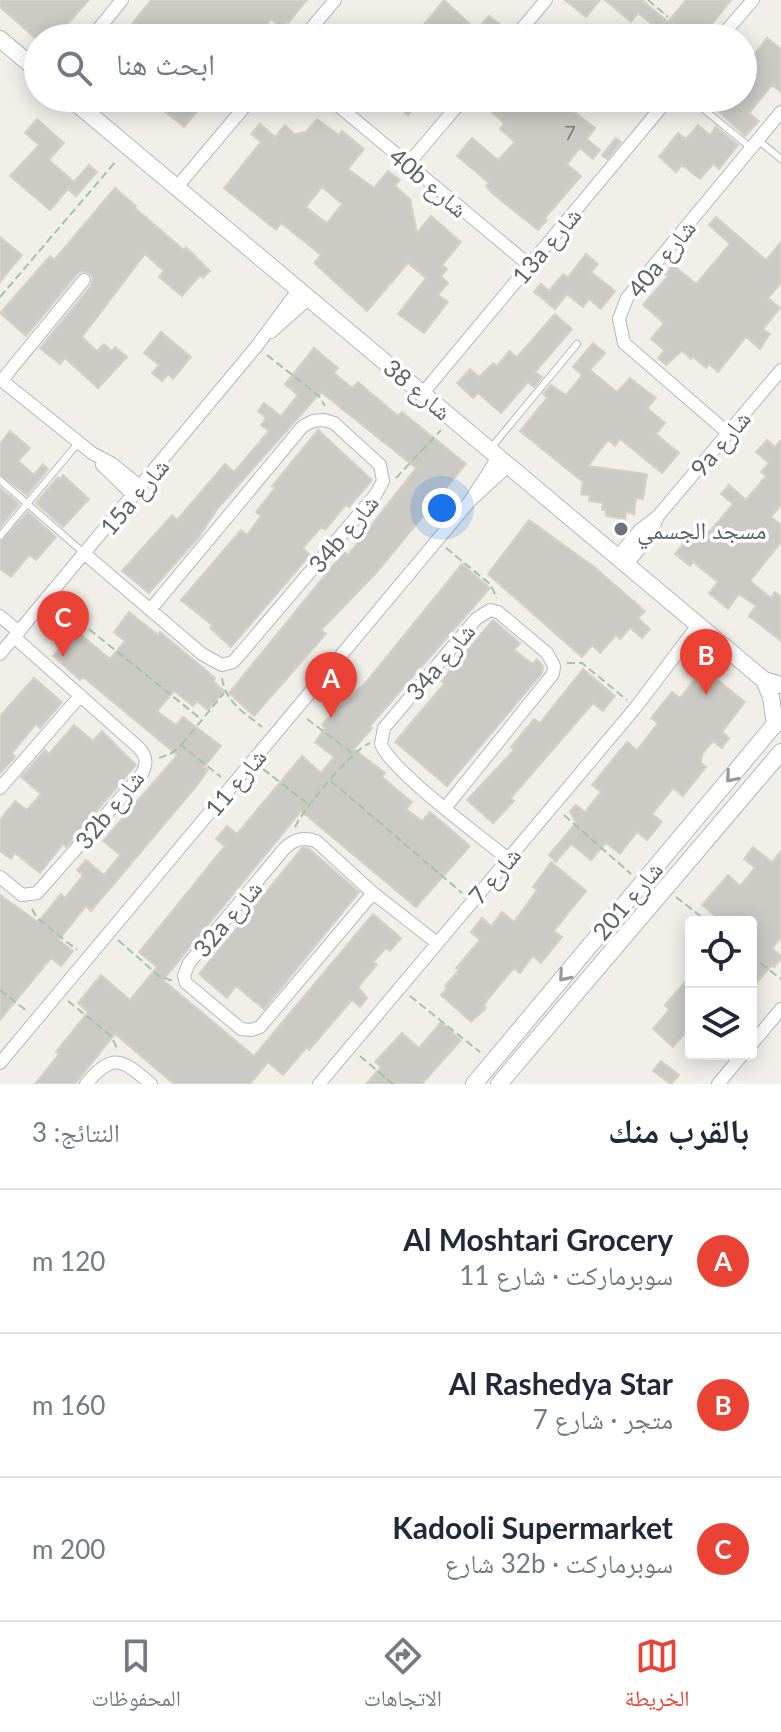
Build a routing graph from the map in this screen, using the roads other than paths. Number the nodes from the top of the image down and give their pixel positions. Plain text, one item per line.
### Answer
1 (122, 0) edge
2 (335, 0) edge
3 (546, 0) edge
4 (753, 0) edge
5 (102, 24) edge
6 (315, 24) edge
7 (526, 24) edge
8 (732, 24) edge
9 (0, 39) edge
10 (24, 59) edge
11 (87, 112) edge
12 (240, 112) edge
13 (346, 112) edge
14 (452, 112) edge
15 (657, 112) edge
16 (709, 112) edge
17 (781, 112) edge
18 (754, 144) junction
19 (781, 159) edge
20 (408, 164) junction
21 (177, 187) junction
22 (529, 265) junction
23 (84, 280) dead end
24 (304, 293) junction
25 (577, 344) dead end
26 (781, 370) edge
27 (1, 379) edge
28 (423, 393) junction
29 (728, 433) junction
30 (79, 442) junction
31 (499, 457) junction
32 (0, 480) edge
33 (137, 492) junction
34 (28, 503) junction
35 (0, 536) edge
36 (85, 554) junction
37 (622, 560) junction
38 (150, 610) junction
39 (0, 616) edge
40 (703, 626) junction
41 (0, 631) edge
42 (14, 637) junction
43 (0, 654) edge
44 (773, 682) edge
45 (80, 696) junction
46 (778, 721) edge
47 (781, 752) edge
48 (0, 788) edge
49 (446, 807) junction
50 (508, 859) junction
51 (0, 877) edge
52 (373, 893) junction
53 (437, 943) junction
54 (781, 1009) edge
55 (757, 1038) edge
56 (738, 1060) edge
57 (0, 1063) edge
58 (86, 1084) edge
59 (151, 1084) edge
60 (319, 1084) edge
61 (474, 1084) edge
62 (499, 1084) edge
63 (718, 1084) edge

1 - 5 street
2 - 6 street
3 - 7 street
4 - 8 street
9 - 10 street
11 - 21 street, شارع 38
12 - 21 street
13 - 20 street, 40b شارع
14 - 20 street
15 - 22 street, 13a شارع
16 - 18 lane
17 - 18 street, 40a شارع
18 - 19 lane
18 - 29 street, 40a شارع
20 - 22 street, 40b شارع
21 - 24 street, شارع 38
22 - 28 street, 13a شارع
23 - 27 street
24 - 28 street, شارع 38
24 - 33 street, 15a شارع
25 - 31 lane
26 - 29 street, 9a شارع
27 - 30 street
28 - 31 street, شارع 38
29 - 37 street, 9a شارع
30 - 33 street
30 - 34 lane
31 - 37 street, شارع 38
31 - 57 street, شارع 11
32 - 34 lane
33 - 36 street, 15a شارع
34 - 35 lane
34 - 36 lane
36 - 38 street
36 - 42 street, 15a شارع
37 - 40 street, شارع 38
38 - 38 street, 34b شارع
39 - 42 street, 32b شارع
40 - 44 street, شارع 38
40 - 50 street, شارع 7
41 - 42 street, 32b شارع
42 - 43 street, 15a شارع
42 - 45 street, 32b شارع
44 - 46 street, شارع 38
45 - 48 street
45 - 51 street, 32b شارع
46 -> 61 street, شارع 201
47 - 62 street, شارع 201
49 - 49 street, 34a شارع
49 - 50 street
50 - 53 street, شارع 7
52 - 52 street, 32a شارع
52 - 53 street
53 - 60 street, شارع 7
54 - 55 street
56 - 63 street
58 - 59 street

